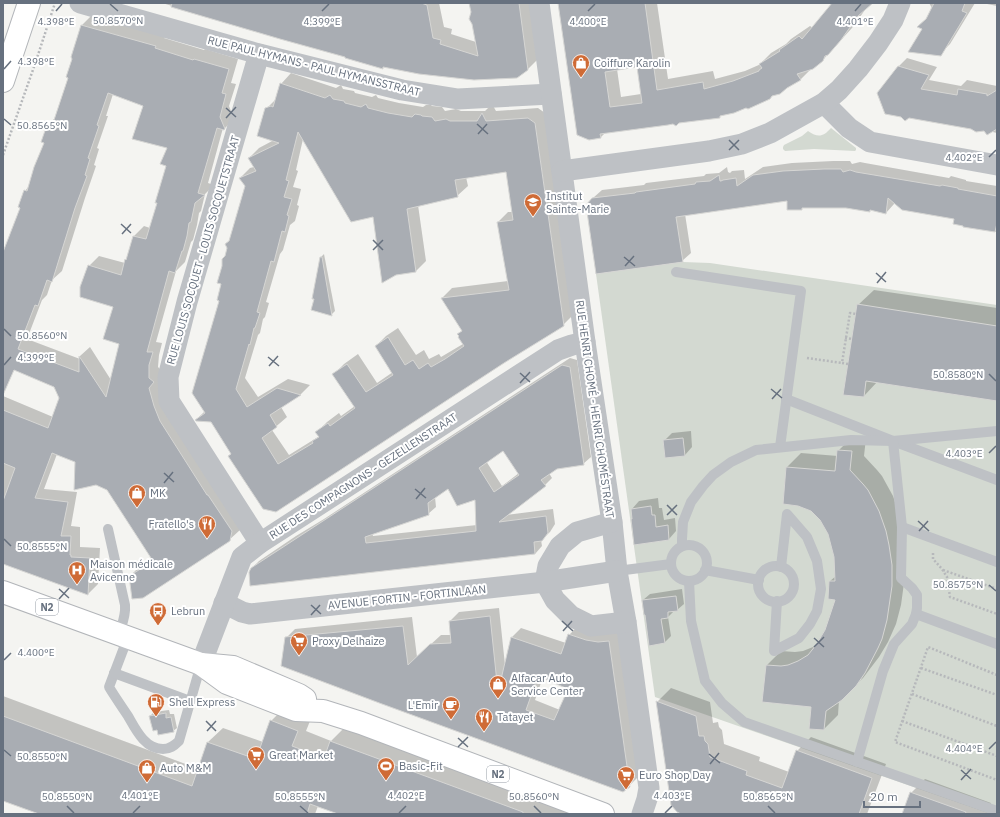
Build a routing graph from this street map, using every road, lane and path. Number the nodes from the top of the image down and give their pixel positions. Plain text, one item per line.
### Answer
1 (29, 3) edge
2 (55, 3) edge
3 (80, 3) edge
4 (539, 3) edge
5 (900, 3) edge
6 (259, 54) junction
7 (3, 81) edge
8 (551, 94) junction
9 (824, 103) junction
10 (3, 155) edge
11 (997, 165) edge
12 (562, 171) junction
13 (676, 272) dead end
14 (856, 314) dead end
15 (845, 338) junction
16 (852, 339) dead end
17 (585, 342) junction
18 (792, 356) junction
19 (842, 364) junction
20 (848, 364) dead end
21 (786, 399) junction
22 (997, 431) edge
23 (893, 441) junction
24 (780, 447) junction
25 (997, 480) edge
26 (612, 522) junction
27 (902, 527) junction
28 (108, 529) dead end
29 (932, 538) junction
30 (260, 543) junction
31 (682, 546) junction
32 (997, 562) edge
33 (671, 564) junction
34 (781, 567) junction
35 (942, 569) junction
36 (705, 570) junction
37 (617, 571) junction
38 (759, 580) junction
39 (689, 581) junction
40 (545, 582) junction
41 (997, 589) edge
42 (3, 592) edge
43 (777, 601) junction
44 (224, 603) junction
45 (916, 614) junction
46 (997, 614) edge
47 (626, 622) junction
48 (123, 635) junction
49 (997, 644) edge
50 (201, 664) junction
51 (921, 668) junction
52 (114, 673) junction
53 (997, 675) edge
54 (912, 694) junction
55 (997, 695) edge
56 (190, 701) junction
57 (902, 720) junction
58 (997, 726) edge
59 (997, 756) edge
60 (857, 762) junction
61 (997, 780) edge
62 (997, 811) edge
63 (603, 814) edge
64 (642, 814) edge

1 - 7 main road
2 - 10 path
3 - 6 street, RUE PAUL HYMANS - PAUL HYMANSSTRAAT
4 - 8 street, RUE HENRI CHOMÉ - HENRI CHOMÉSTRAAT
5 - 9 street
6 - 8 street, RUE PAUL HYMANS - PAUL HYMANSSTRAAT
6 - 30 street, RUE LOUIS SOCQUET - LOUIS SOCQUETSTRAAT
8 - 12 street, RUE HENRI CHOMÉ - HENRI CHOMÉSTRAAT
9 - 11 street
9 - 12 street
12 - 17 street, RUE HENRI CHOMÉ - HENRI CHOMÉSTRAAT
13 - 18 lane
14 - 15 path
15 - 16 path
15 - 19 path
17 - 26 street, RUE HENRI CHOMÉ - HENRI CHOMÉSTRAAT
17 - 30 street, RUE DES COMPAGNONS - GEZELLENSTRAAT
18 - 19 path
18 - 21 lane
19 - 20 path
21 - 23 lane
21 - 24 lane
22 - 23 lane
23 - 24 lane
23 - 25 lane
23 - 27 lane
24 - 31 lane
26 - 37 street, RUE HENRI CHOMÉ - HENRI CHOMÉSTRAAT
26 - 40 street
27 - 29 lane
27 - 45 lane
28 - 48 lane
29 - 32 lane
29 - 35 path
30 - 44 street, RUE DES COMPAGNONS - GEZELLENSTRAAT
31 - 33 lane
31 - 36 lane
33 - 37 lane
33 - 39 lane
34 - 38 lane
34 - 43 lane
34 - 43 lane
35 - 41 path
35 - 46 path
36 - 38 lane
36 - 39 lane
37 - 40 street, AVENUE FORTIN - FORTINLAAN
37 - 47 street, RUE HENRI CHOMÉ - HENRI CHOMÉSTRAAT
38 - 43 lane
39 - 60 lane
40 - 44 street, AVENUE FORTIN - FORTINLAAN
40 - 47 street
42 - 48 main road, N2
44 - 50 street, RUE DES COMPAGNONS - GEZELLENSTRAAT
45 - 49 lane
45 - 60 lane
47 - 64 street, RUE HENRI CHOMÉ - HENRI CHOMÉSTRAAT
48 - 50 main road, N2
48 - 52 lane
50 - 56 lane
50 - 63 main road, N2
51 - 53 path
51 - 54 path
51 - 55 path
52 - 56 lane
52 - 56 lane
54 - 57 path
54 - 58 path
57 - 59 path
57 - 61 path
60 - 62 lane

